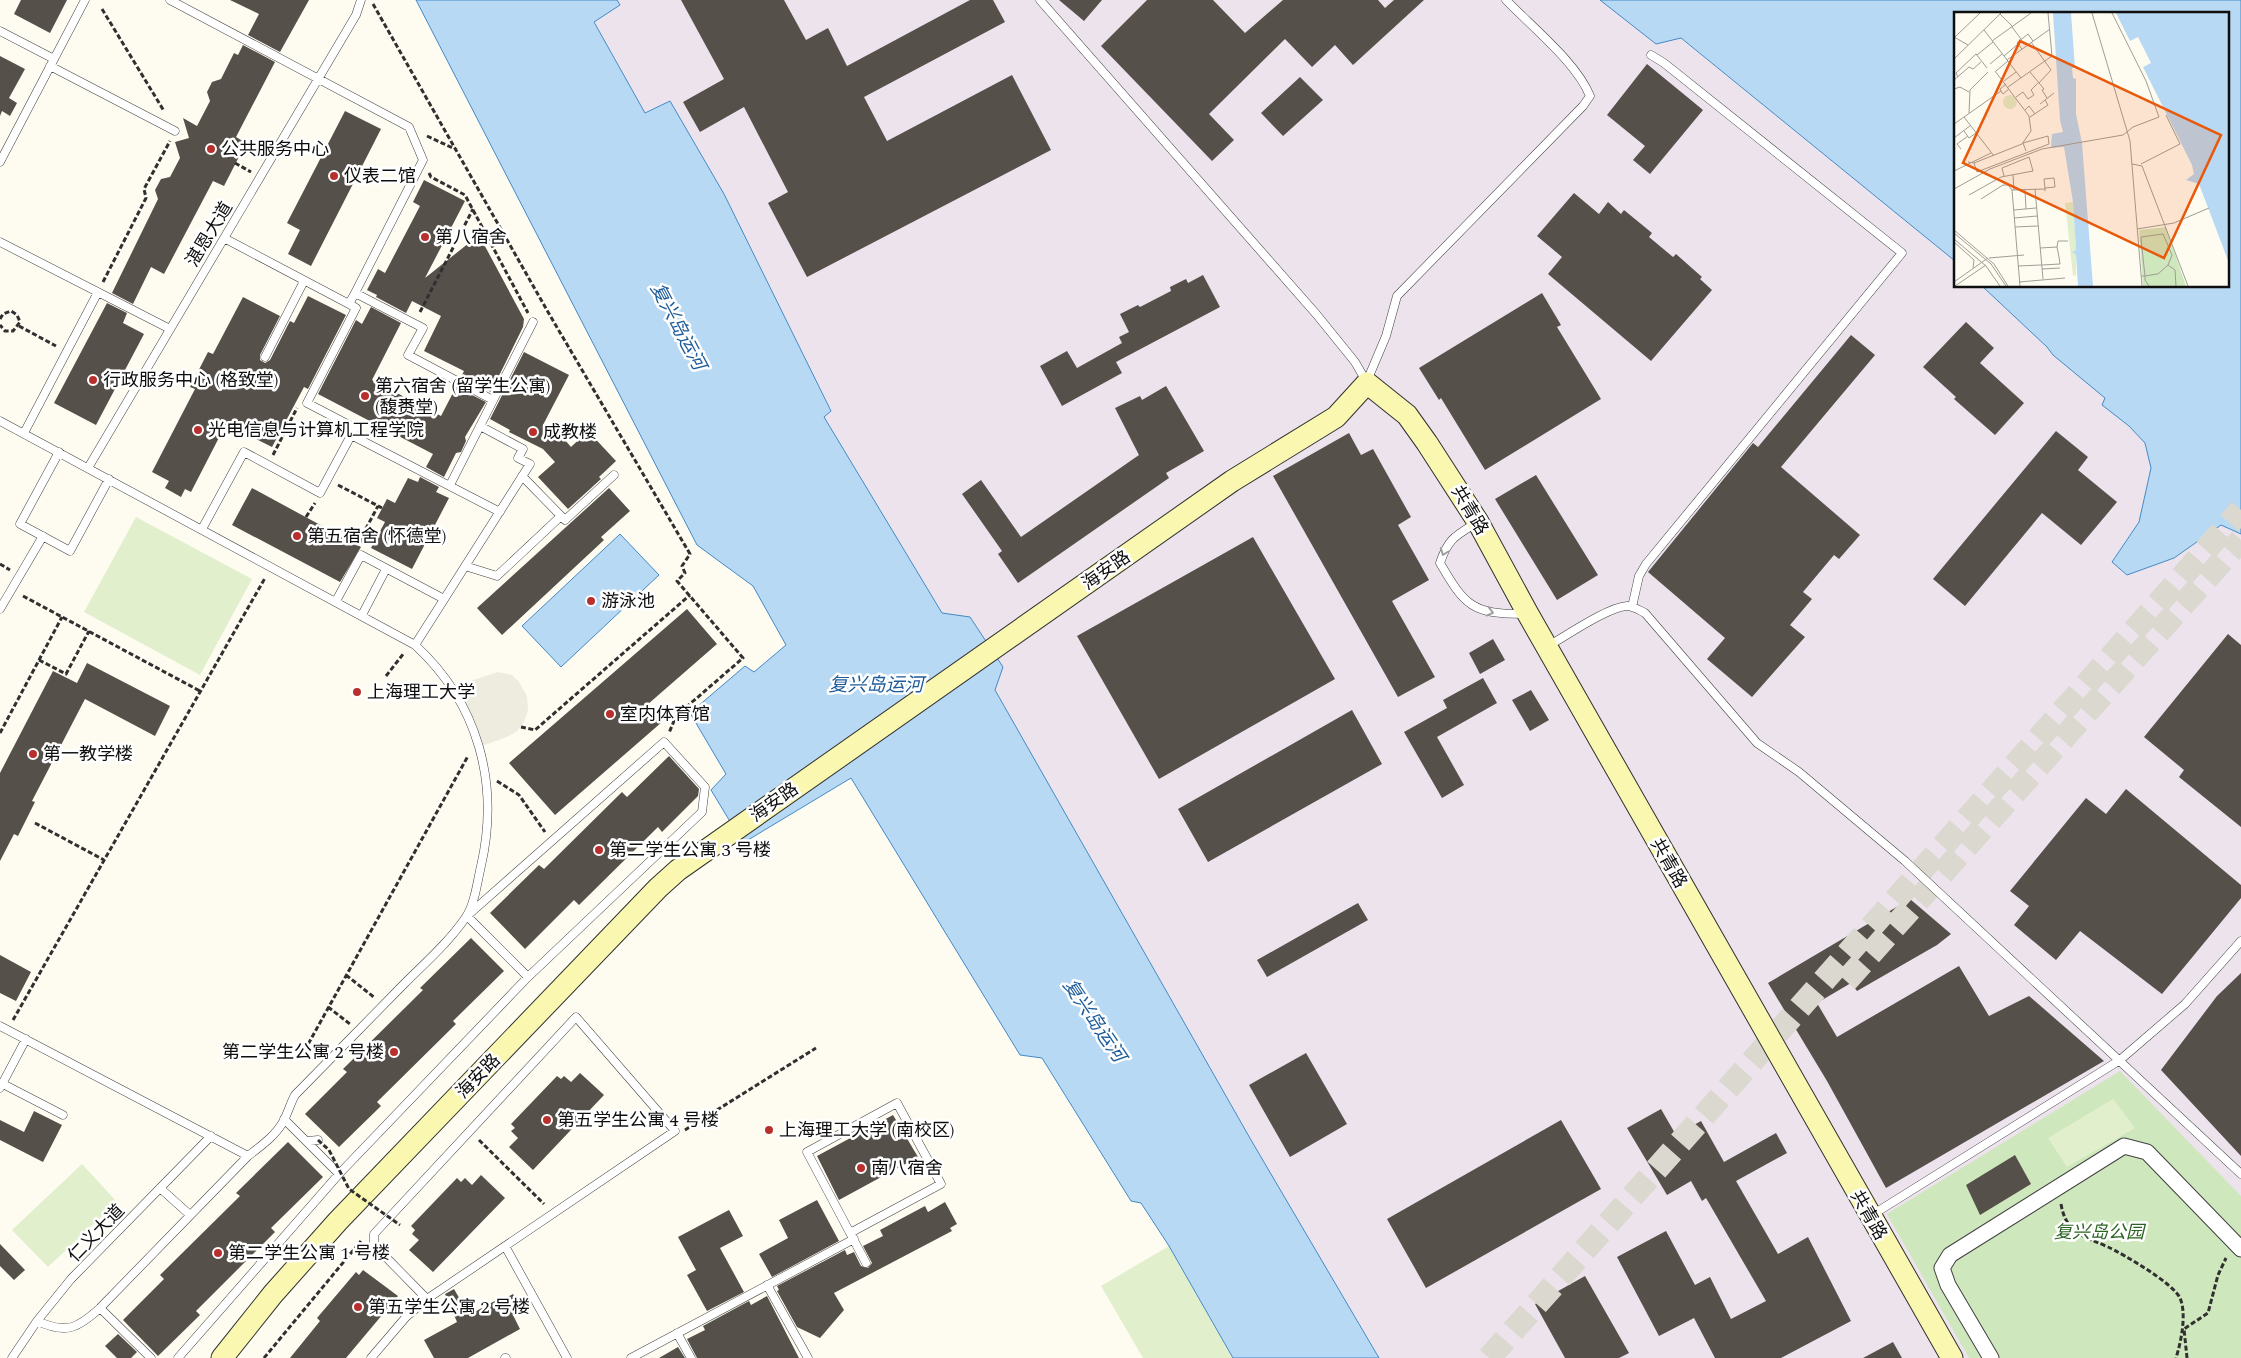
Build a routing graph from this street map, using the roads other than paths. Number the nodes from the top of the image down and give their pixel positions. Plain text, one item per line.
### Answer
1 (85, 0) edge
2 (170, 0) edge
3 (361, 0) edge
4 (1040, 0) edge
5 (1506, 0) edge
6 (0, 31) edge
7 (1651, 55) dead end
8 (52, 62) junction
9 (318, 79) junction
10 (175, 131) road end
11 (0, 162) edge
12 (224, 238) junction
13 (0, 242) edge
14 (304, 281) junction
15 (98, 292) junction
16 (355, 292) junction
17 (349, 304) junction
18 (533, 322) road end
19 (170, 329) junction
20 (265, 357) dead end
21 (1366, 383) junction
22 (493, 400) junction
23 (0, 421) edge
24 (480, 426) junction
25 (24, 433) junction
26 (351, 435) junction
27 (59, 452) junction
28 (88, 468) junction
29 (614, 475) dead end
30 (522, 476) junction
31 (109, 479) junction
32 (450, 486) junction
33 (500, 512) junction
34 (561, 516) junction
35 (1478, 522) junction
36 (202, 529) junction
37 (43, 536) junction
38 (465, 566) junction
39 (386, 569) junction
40 (444, 599) junction
41 (336, 601) junction
42 (1632, 606) junction
43 (0, 609) edge
44 (1528, 614) junction
45 (362, 615) junction
46 (413, 644) junction
47 (1546, 647) junction
48 (466, 916) junction
49 (2241, 941) edge
50 (528, 977) junction
51 (4, 1028) edge
52 (26, 1039) junction
53 (2120, 1060) junction
54 (1, 1086) edge
55 (63, 1115) dead end
56 (284, 1119) junction
57 (211, 1136) junction
58 (318, 1140) road end
59 (307, 1141) junction
60 (248, 1156) junction
61 (339, 1174) junction
62 (2241, 1174) edge
63 (160, 1188) junction
64 (190, 1215) junction
65 (1870, 1216) junction
66 (852, 1236) junction
67 (2238, 1245) edge
68 (505, 1246) junction
69 (866, 1263) dead end
70 (767, 1285) junction
71 (427, 1299) junction
72 (100, 1308) junction
73 (37, 1321) junction
74 (677, 1333) junction
75 (12, 1358) edge
76 (151, 1358) edge
77 (178, 1358) edge
78 (222, 1358) edge
79 (371, 1358) edge
80 (567, 1358) edge
81 (631, 1358) edge
82 (691, 1358) edge
83 (808, 1358) edge
84 (1952, 1358) edge
85 (1991, 1358) edge

1 - 8 lane
2 - 9 lane
3 - 9 lane, 湛恩大道
4 - 21 lane
5 - 21 lane
6 - 8 lane
7 - 42 lane
8 - 10 lane
8 - 11 lane
9 - 12 lane, 湛恩大道
9 - 16 lane
12 - 14 lane
12 - 19 lane, 湛恩大道
13 - 15 lane
14 - 17 lane
14 - 20 lane
15 - 19 lane
15 - 25 lane
16 - 17 lane
16 - 22 lane
17 - 26 lane
18 - 22 lane
19 - 28 lane, 湛恩大道
21 - 35 street, 共青路
21 - 78 street, 海安路
22 - 24 lane
23 - 25 lane
24 - 30 lane
24 - 32 lane
25 - 27 lane
26 - 32 lane
26 - 36 lane
27 - 28 lane
27 - 37 lane
28 - 31 lane
29 - 34 lane
30 - 33 lane
30 - 34 lane
31 - 36 lane
31 - 37 lane
32 - 33 lane
33 - 38 lane
34 - 38 lane
35 - 44 street, 共青路
35 -> 44 lane
36 - 41 lane
37 - 43 lane
38 - 40 lane
39 - 40 lane
39 - 41 lane
39 - 45 lane
40 - 46 lane
41 - 45 lane
42 - 47 lane
42 - 53 lane
44 - 47 street, 共青路
45 - 46 lane
46 - 48 lane
47 - 65 street, 共青路
48 - 50 lane
48 - 50 lane
48 - 56 lane
49 - 53 lane
50 - 61 lane
51 - 52 lane
52 - 54 lane
52 - 57 lane
53 - 62 lane
53 - 65 lane
54 - 55 lane
56 - 59 lane
56 - 60 lane
57 - 60 lane
57 - 63 lane, 仁义大道
58 - 59 lane
59 - 61 lane
60 - 64 lane
61 - 77 lane
63 - 64 lane
63 - 73 lane, 仁义大道
64 - 72 lane
65 - 84 street, 共青路
66 - 66 lane
66 - 69 lane
66 - 70 lane
67 - 85 street
68 - 71 lane
68 - 71 lane
68 - 80 lane
70 - 74 lane
70 - 83 lane
71 - 79 lane
72 - 73 lane
72 - 76 lane
73 - 75 lane, 仁义大道
74 - 81 lane
74 - 82 lane

